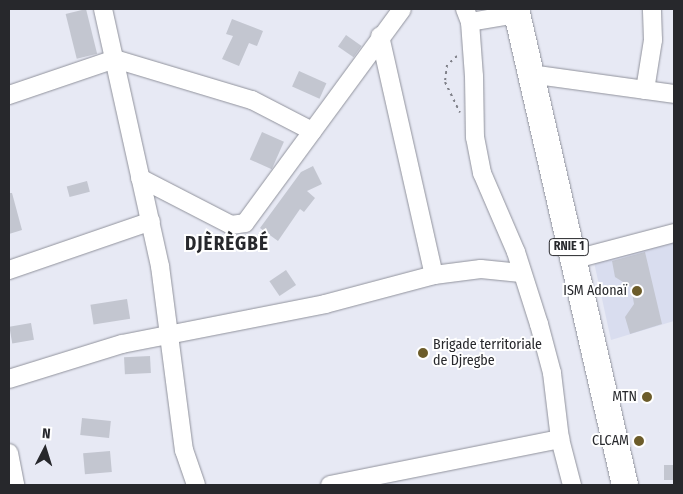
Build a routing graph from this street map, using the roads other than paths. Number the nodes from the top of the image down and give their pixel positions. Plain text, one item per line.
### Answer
1 (103, 9) edge
2 (402, 9) edge
3 (652, 9) edge
4 (516, 11) edge
5 (468, 15) edge
6 (380, 36) junction
7 (115, 59) junction
8 (530, 74) junction
9 (645, 90) junction
10 (674, 94) edge
11 (9, 95) edge
12 (312, 131) junction
13 (140, 178) junction
14 (151, 221) junction
15 (674, 233) edge
16 (572, 260) junction
17 (9, 270) edge
18 (521, 273) junction
19 (434, 276) junction
20 (168, 336) junction
21 (9, 379) edge
22 (560, 439) junction
23 (9, 453) edge
24 (15, 485) edge
25 (196, 485) edge
26 (330, 485) edge
27 (572, 485) edge
28 (625, 485) edge

1 - 7 street
2 - 6 street
3 - 9 street
4 - 5 street
4 - 8 highway, RNIE 1
5 - 18 street
6 - 12 street
6 - 19 street
7 - 11 street
7 - 12 street
7 - 13 street
8 - 9 street
8 - 16 highway, RNIE 1
9 - 10 street
12 - 13 street
13 - 14 street
14 - 17 street
14 - 20 street
15 - 16 street
16 - 28 highway, RNIE 1
18 - 19 street
18 - 22 street
19 - 20 street
20 - 21 street
20 - 25 street
22 - 26 street
22 - 27 street
23 - 24 street

